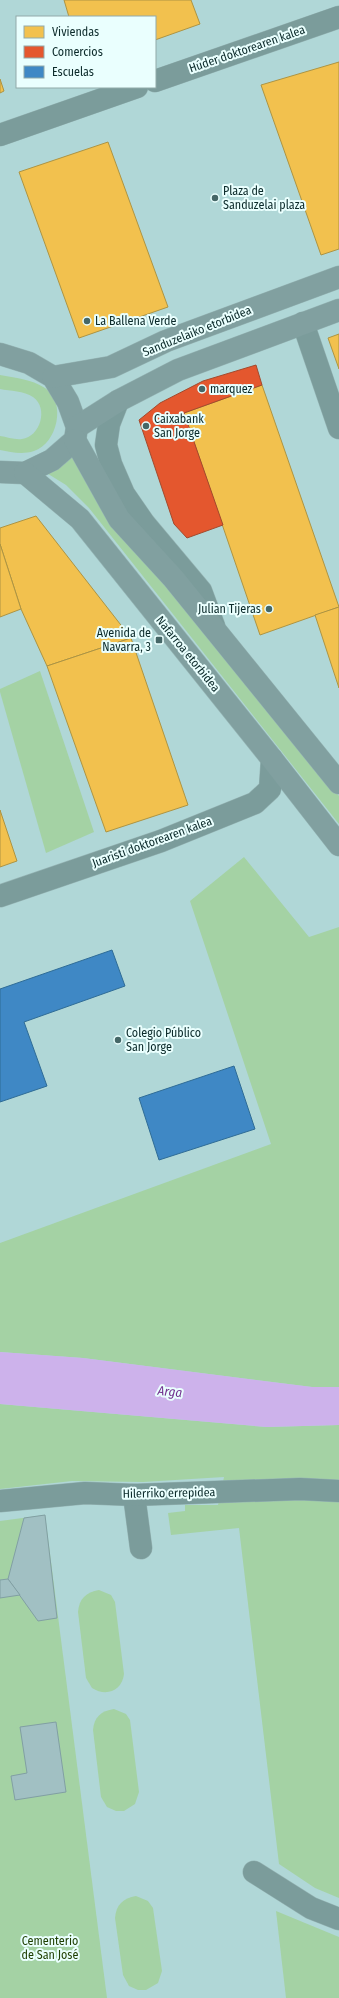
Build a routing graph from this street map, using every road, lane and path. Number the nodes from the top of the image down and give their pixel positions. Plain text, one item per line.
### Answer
1 (339, 17) edge
2 (156, 81) edge
3 (134, 88) edge
4 (0, 135) edge
5 (339, 277) edge
6 (339, 310) edge
7 (303, 324) junction
8 (0, 354) edge
9 (53, 377) junction
10 (118, 401) junction
11 (339, 428) edge
12 (76, 434) junction
13 (0, 472) edge
14 (25, 474) junction
15 (216, 631) junction
16 (272, 759) junction
17 (331, 761) edge
18 (339, 783) edge
19 (339, 845) edge
20 (0, 896) edge
21 (339, 1492) edge
22 (134, 1495) junction
23 (0, 1501) edge
24 (141, 1548) dead end
25 (254, 1872) dead end
26 (339, 1919) edge

1 - 2 street, Húder doktorearen kalea
3 - 4 street
5 - 9 main road, Sanduzelaiko etorbidea
6 - 7 main road
7 - 10 main road
7 - 11 street
8 - 9 main road
9 - 12 main road
10 - 12 main road
10 - 15 street
12 - 14 main road
12 - 15 main road
13 - 14 main road
14 - 16 main road, Nafarroa etorbidea
15 - 17 main road
16 - 19 main road, Nafarroa etorbidea
16 - 20 street, Juaristi doktorearen kalea
17 - 18 main road
21 - 22 street, Hilerriko errepidea
22 - 23 street, Hilerriko errepidea
22 - 24 street
25 - 26 street

